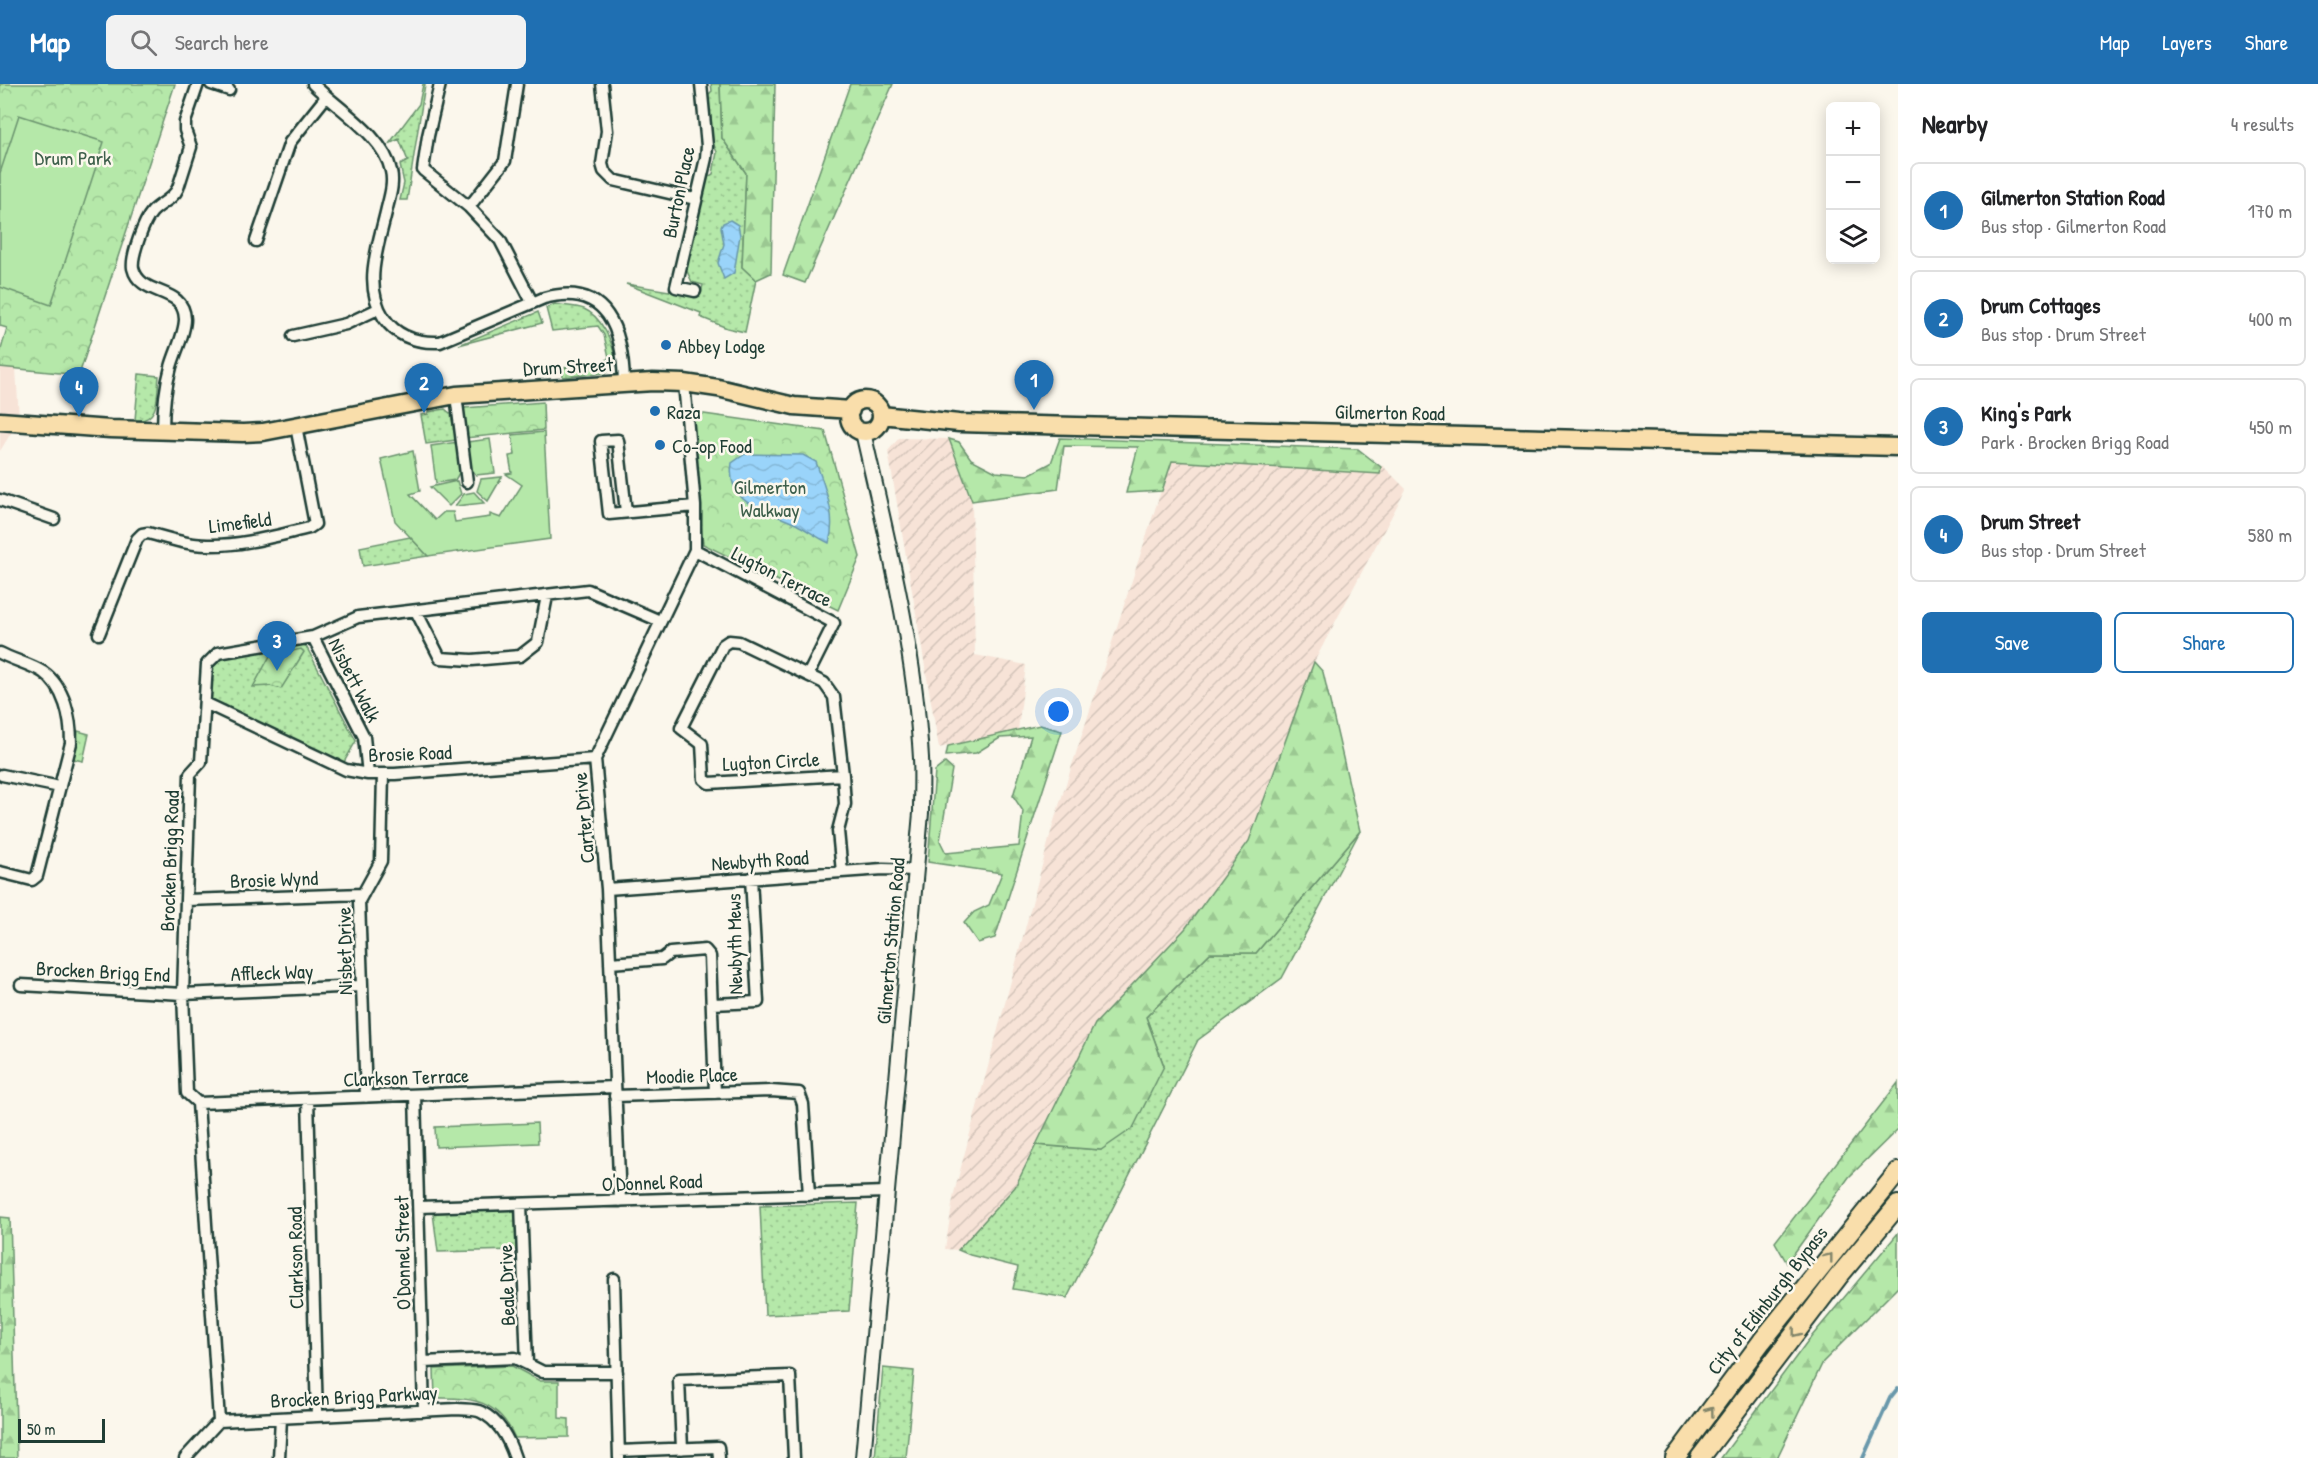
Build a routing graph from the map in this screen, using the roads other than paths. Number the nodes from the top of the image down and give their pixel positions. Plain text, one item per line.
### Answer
1 (198, 84) edge
2 (211, 84) edge
3 (313, 84) edge
4 (440, 84) edge
5 (517, 84) edge
6 (602, 84) edge
7 (701, 84) edge
8 (229, 90) dead end
9 (326, 97) junction
10 (695, 198) junction
11 (469, 207) junction
12 (256, 241) dead end
13 (695, 291) dead end
14 (532, 302) junction
15 (378, 309) junction
16 (293, 336) dead end
17 (684, 383) junction
18 (624, 384) junction
19 (456, 394) junction
20 (851, 410) junction
21 (881, 415) junction
22 (0, 425) edge
23 (296, 426) junction
24 (163, 431) junction
25 (863, 432) junction
26 (1898, 447) edge
27 (467, 482) dead end
28 (0, 500) edge
29 (695, 506) junction
30 (626, 512) junction
31 (54, 519) dead end
32 (695, 550) junction
33 (547, 596) junction
34 (416, 611) junction
35 (660, 621) junction
36 (99, 634) dead end
37 (313, 637) junction
38 (0, 653) edge
39 (808, 675) junction
40 (205, 703) junction
41 (595, 759) junction
42 (368, 774) junction
43 (382, 774) junction
44 (843, 775) junction
45 (2, 776) dead end
46 (60, 787) junction
47 (916, 870) junction
48 (0, 872) edge
49 (842, 872) junction
50 (750, 878) junction
51 (607, 889) junction
52 (363, 894) junction
53 (186, 900) junction
54 (610, 963) junction
55 (21, 985) dead end
56 (362, 986) junction
57 (183, 994) junction
58 (712, 1004) junction
59 (615, 1091) junction
60 (715, 1093) junction
61 (416, 1095) junction
62 (366, 1097) junction
63 (308, 1099) junction
64 (198, 1103) junction
65 (1896, 1174) edge
66 (886, 1192) junction
67 (809, 1195) junction
68 (620, 1201) junction
69 (521, 1204) junction
70 (1898, 1205) edge
71 (419, 1207) junction
72 (614, 1279) dead end
73 (423, 1362) junction
74 (527, 1364) junction
75 (617, 1372) junction
76 (424, 1411) junction
77 (316, 1416) junction
78 (281, 1418) junction
79 (219, 1421) junction
80 (682, 1449) junction
81 (619, 1455) edge
82 (185, 1458) edge
83 (279, 1458) edge
84 (515, 1458) edge
85 (719, 1458) edge
86 (794, 1458) edge
87 (863, 1458) edge
88 (1675, 1458) edge
89 (1700, 1458) edge

1 - 24 street
2 - 8 street
3 - 9 street
4 - 11 street
5 - 11 street
6 - 10 street
7 - 10 street, Burton Place
9 - 12 street
9 - 15 street
10 - 13 street, Burton Place
11 - 14 street
14 - 15 street
14 - 18 street
15 - 16 street
17 - 18 main road, Drum Street
17 - 20 main road, Drum Street
17 - 29 street, Carter Drive
18 - 19 main road, Drum Street
19 - 23 main road, Drum Street
19 - 27 street
20 - 21 main road
20 - 25 main road
21 - 25 main road
21 - 26 main road, Gilmerton Road
22 - 24 main road, Drum Street
23 - 24 main road, Drum Street
23 - 36 street, Limefield
25 - 47 street, Gilmerton Station Road
28 - 31 street
29 - 30 street
29 - 32 street, Carter Drive
30 - 30 street
32 - 35 street, Carter Drive
32 - 39 street, Lugton Terrace
33 - 34 street, Brocken Brigg Road
33 - 34 street
33 - 35 street, Brocken Brigg Road
34 - 37 street, Brocken Brigg Road
35 - 41 street, Carter Drive
37 - 40 street, Brocken Brigg Road
37 - 42 street, Nisbett Walk
38 - 46 street
39 - 44 street, Lugton Circle
39 - 44 street, Lugton Circle
40 - 42 street, Brosie Road
40 - 53 street, Brocken Brigg Road
41 - 43 street, Brosie Road
41 - 51 street, Carter Drive
42 - 43 street, Brosie Road
43 - 52 street, Nisbet Drive
44 - 49 street, Lugton Circle
45 - 46 street
46 - 48 street
47 - 49 street, Newbyth Road
47 - 66 street, Gilmerton Station Road
49 - 50 street, Newbyth Road
50 - 51 street, Newbyth Road
50 - 58 street, Newbyth Mews
51 - 54 street, Carter Drive
52 - 53 street, Brosie Wynd
52 - 56 street, Nisbet Drive
53 - 57 street, Brocken Brigg Road
54 - 58 street, Newbyth Mews
54 - 59 street, Carter Drive
55 - 57 street, Brocken Brigg End
56 - 57 street, Affleck Way
56 - 62 street, Nisbet Drive
57 - 64 street, Brocken Brigg Road
58 - 60 street, Newbyth Mews
59 - 60 street, Moodie Place
59 - 61 street, Clarkson Terrace
59 - 68 street, Carter Drive
60 - 67 street, Moodie Place
61 - 62 street, Clarkson Terrace
61 - 71 street, O'Donnel Street
62 - 63 street, Clarkson Terrace
63 - 64 street, Clarkson Terrace
63 - 77 street, Clarkson Road
64 - 79 street, Brocken Brigg Road
88 -> 65 highway, City of Edinburgh Bypass
66 - 67 street, O'Donnel Road
66 - 87 street, Gilmerton Station Road
67 - 68 street, O'Donnel Road
68 - 69 street, O'Donnel Road
69 - 71 street, O'Donnel Road
69 - 74 street, Beale Drive
70 -> 89 highway
71 - 73 street, O'Donnel Street
72 - 75 street
73 - 74 street
73 - 76 street, O'Donnel Street
74 - 75 street
75 - 81 street
76 - 77 street, Brocken Brigg Parkway
76 - 84 street, Brocken Brigg Parkway
77 - 78 street, Brocken Brigg Parkway
78 - 79 street, Brocken Brigg Parkway
78 - 83 street
79 - 82 street
80 - 81 street
80 - 85 street
80 - 86 street

